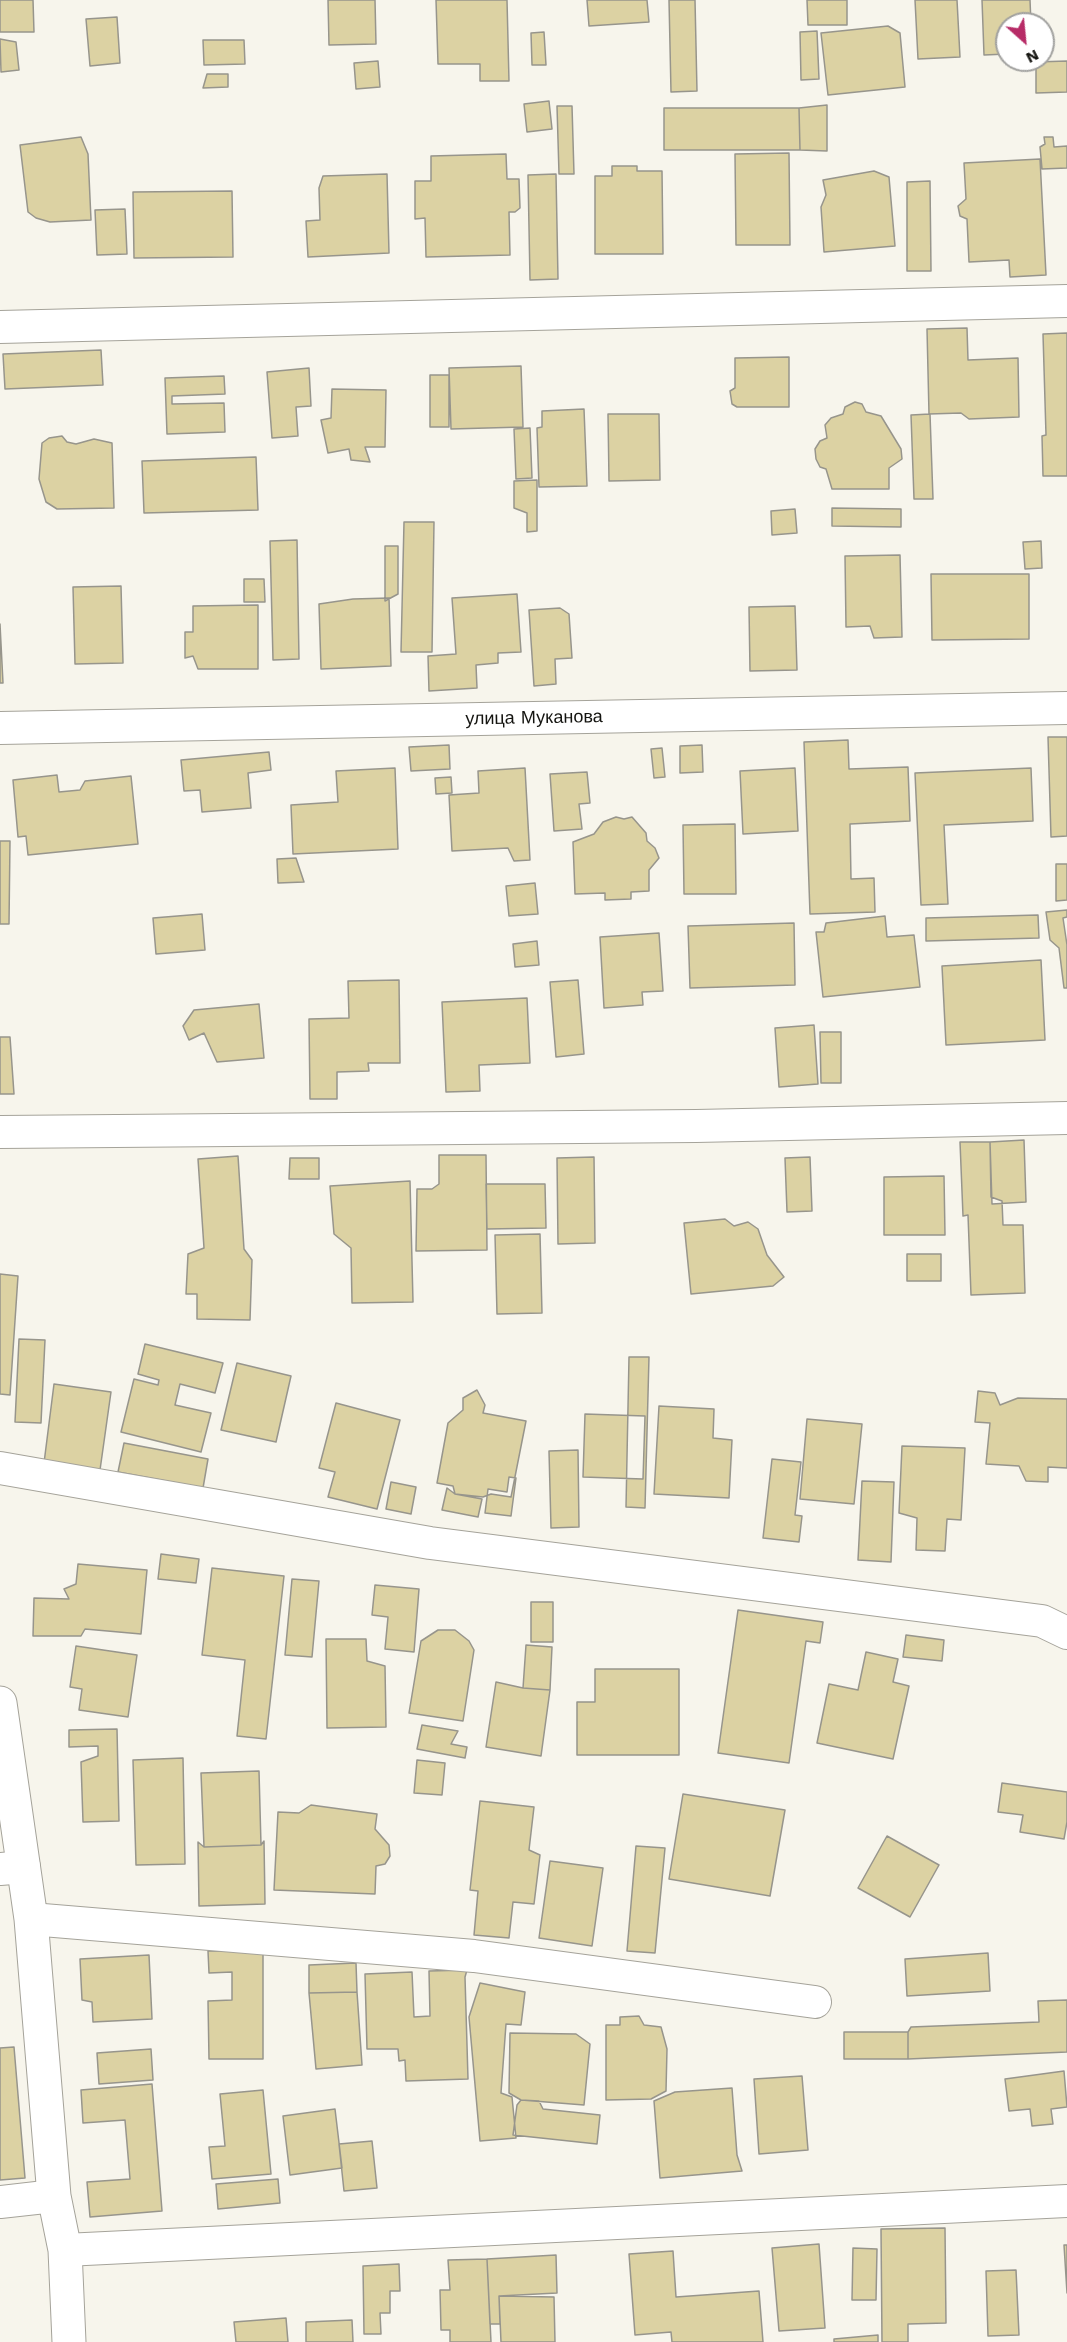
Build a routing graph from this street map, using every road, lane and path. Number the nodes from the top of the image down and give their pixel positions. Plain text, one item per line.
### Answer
1 (1067, 301) edge
2 (0, 327) edge
3 (1067, 708) edge
4 (0, 728) edge
5 (1067, 1119) edge
6 (0, 1132) edge
7 (0, 1468) edge
8 (1067, 1633) edge
9 (0, 1703) edge
10 (12, 1868) edge
11 (31, 1919) junction
12 (815, 2002) dead end
13 (54, 2196) junction
14 (1067, 2201) edge
15 (0, 2202) edge
16 (65, 2250) junction
17 (69, 2342) edge

1 - 2 street
3 - 4 street, улица Муканова
5 - 6 street
7 - 8 street
9 - 10 street
10 - 11 street
11 - 12 street
11 - 13 street
13 - 15 street
13 - 16 street
14 - 16 street
16 - 17 street

